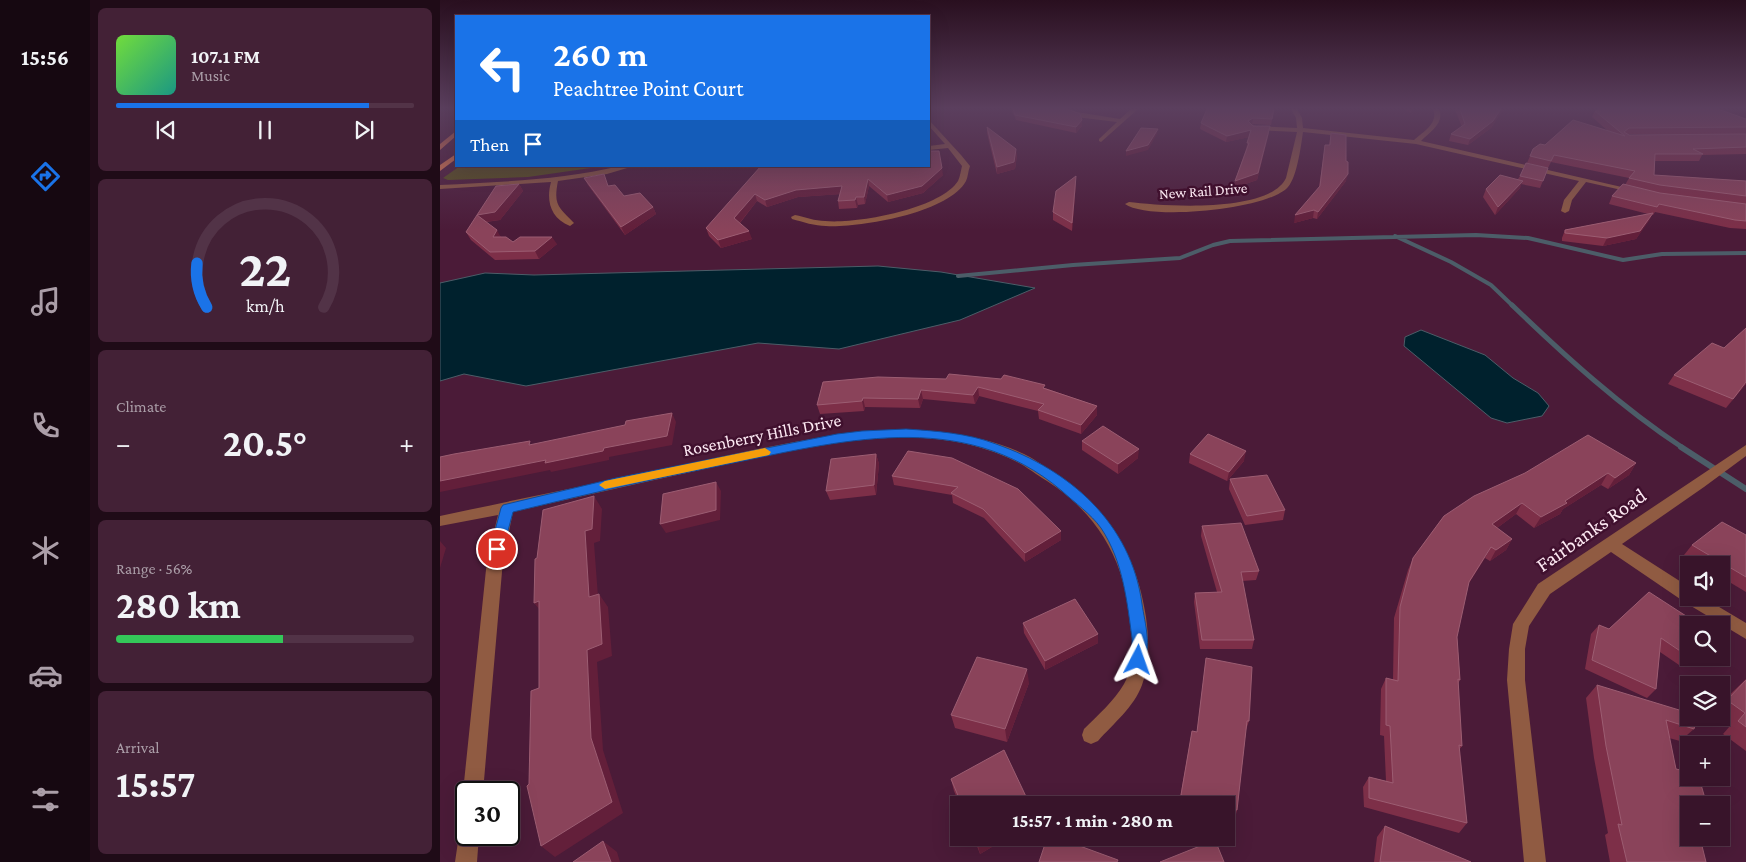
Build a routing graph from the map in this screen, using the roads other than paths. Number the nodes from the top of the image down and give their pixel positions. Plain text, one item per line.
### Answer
1 (953, 149) edge
2 (1296, 149) edge
3 (1448, 149) edge
4 (455, 157) edge
5 (626, 167) edge
6 (440, 169) edge
7 (554, 180) junction
8 (1584, 180) junction
9 (440, 187) edge
10 (1640, 192) edge
11 (1129, 204) dead end
12 (1565, 211) dead end
13 (795, 217) dead end
14 (570, 224) dead end
15 (1746, 449) edge
16 (507, 508) junction
17 (440, 522) edge
18 (1609, 543) junction
19 (1680, 589) edge
20 (1705, 606) edge
21 (1746, 632) edge
22 (1091, 735) dead end
23 (474, 781) edge
24 (468, 846) edge
25 (466, 862) edge
26 (1535, 862) edge

1 - 13 street
2 - 11 street, New Rail Drive
3 - 8 street
4 - 6 main road
5 - 7 street
7 - 9 street
7 - 14 street
8 - 10 street
8 - 12 street
15 - 18 street, Fairbanks Road
16 - 17 street, Rosenberry Hills Drive
16 - 22 street, Rosenberry Hills Drive
16 - 23 street
18 - 19 street
18 - 26 street, Fairbanks Road
20 - 21 street
24 - 25 street

